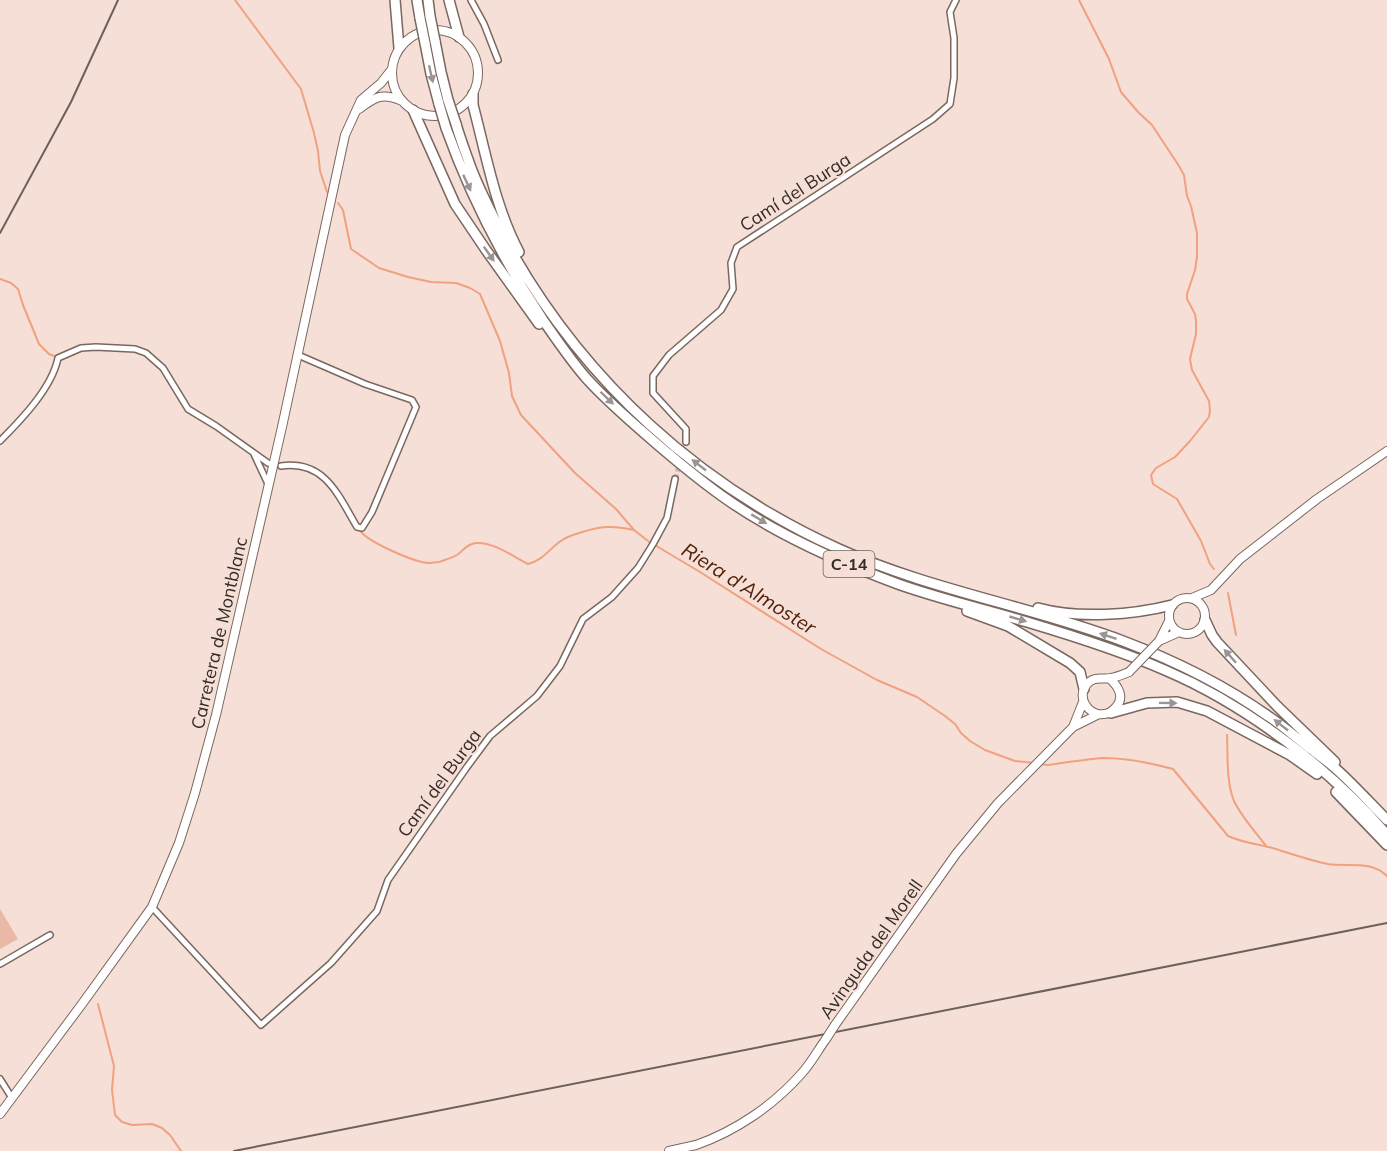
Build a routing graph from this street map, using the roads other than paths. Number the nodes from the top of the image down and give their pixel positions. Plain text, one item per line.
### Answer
1 (395, 0) edge
2 (417, 0) edge
3 (428, 0) edge
4 (449, 0) edge
5 (471, 0) edge
6 (956, 0) edge
7 (459, 37) junction
8 (399, 48) junction
9 (498, 60) dead end
10 (392, 69) junction
11 (473, 94) junction
12 (403, 102) junction
13 (444, 102) junction
14 (413, 110) junction
15 (355, 112) junction
16 (298, 355) junction
17 (601, 377) junction
18 (586, 378) junction
19 (0, 441) edge
20 (686, 442) dead end
21 (1387, 451) edge
22 (253, 452) junction
23 (268, 463) dead end
24 (281, 466) dead end
25 (675, 479) tunnel mouth
26 (269, 486) junction
27 (841, 550) junction
28 (837, 560) junction
29 (1211, 590) junction
30 (1192, 598) junction
31 (1172, 605) junction
32 (1205, 615) junction
33 (1169, 621) junction
34 (1179, 633) junction
35 (1159, 641) junction
36 (1129, 672) junction
37 (1110, 679) junction
38 (1084, 689) junction
39 (1120, 691) junction
40 (1083, 702) junction
41 (1111, 712) junction
42 (1097, 715) junction
43 (1073, 727) junction
44 (1387, 820) edge
45 (1387, 835) edge
46 (1387, 845) edge
47 (152, 907) junction
48 (50, 935) dead end
49 (0, 964) edge
50 (0, 1079) edge
51 (12, 1098) junction
52 (0, 1114) edge
53 (669, 1151) edge

1 - 8 highway
2 -> 13 highway, C-14, bridge
3 - 13 highway, C-14, bridge
4 - 7 highway
5 - 9 street
6 - 20 street, Camí del Burga
7 - 8 street
7 - 11 street
8 - 10 street
10 - 12 street
10 - 15 street, Carretera de Montblanc
11 - 14 street
11 - 17 highway
12 - 14 street
12 - 15 street
13 - 17 highway, C-14, bridge
13 -> 18 highway, C-14, bridge
14 -> 18 highway
15 - 16 street, Carretera de Montblanc
16 - 24 street
16 - 26 street, Carretera de Montblanc
27 -> 17 highway, C-14
18 -> 28 highway, C-14
19 - 22 street
21 - 29 street
22 - 23 street
22 - 26 street
25 - 47 street, Camí del Burga
26 - 47 street, Carretera de Montblanc
27 - 31 highway
44 -> 27 highway, C-14
28 - 38 highway
28 -> 45 highway, C-14
29 - 30 street
29 - 32 street
30 - 31 street
30 - 32 street
31 - 33 street
32 - 34 street
44 -> 32 highway
33 - 34 street
33 - 35 street
34 - 35 street
35 - 36 street, bridge
36 - 37 street
36 - 39 street
37 - 38 street
37 - 39 street
38 - 40 street
39 - 41 street
40 - 42 street
40 - 43 street, Avinguda del Morell
41 - 42 street
41 -> 46 highway
42 - 43 street, Avinguda del Morell
43 - 53 street, Avinguda del Morell, bridge
47 - 51 street, Carretera de Montblanc
48 - 49 street
50 - 51 street
51 - 52 street, Carretera de Montblanc

